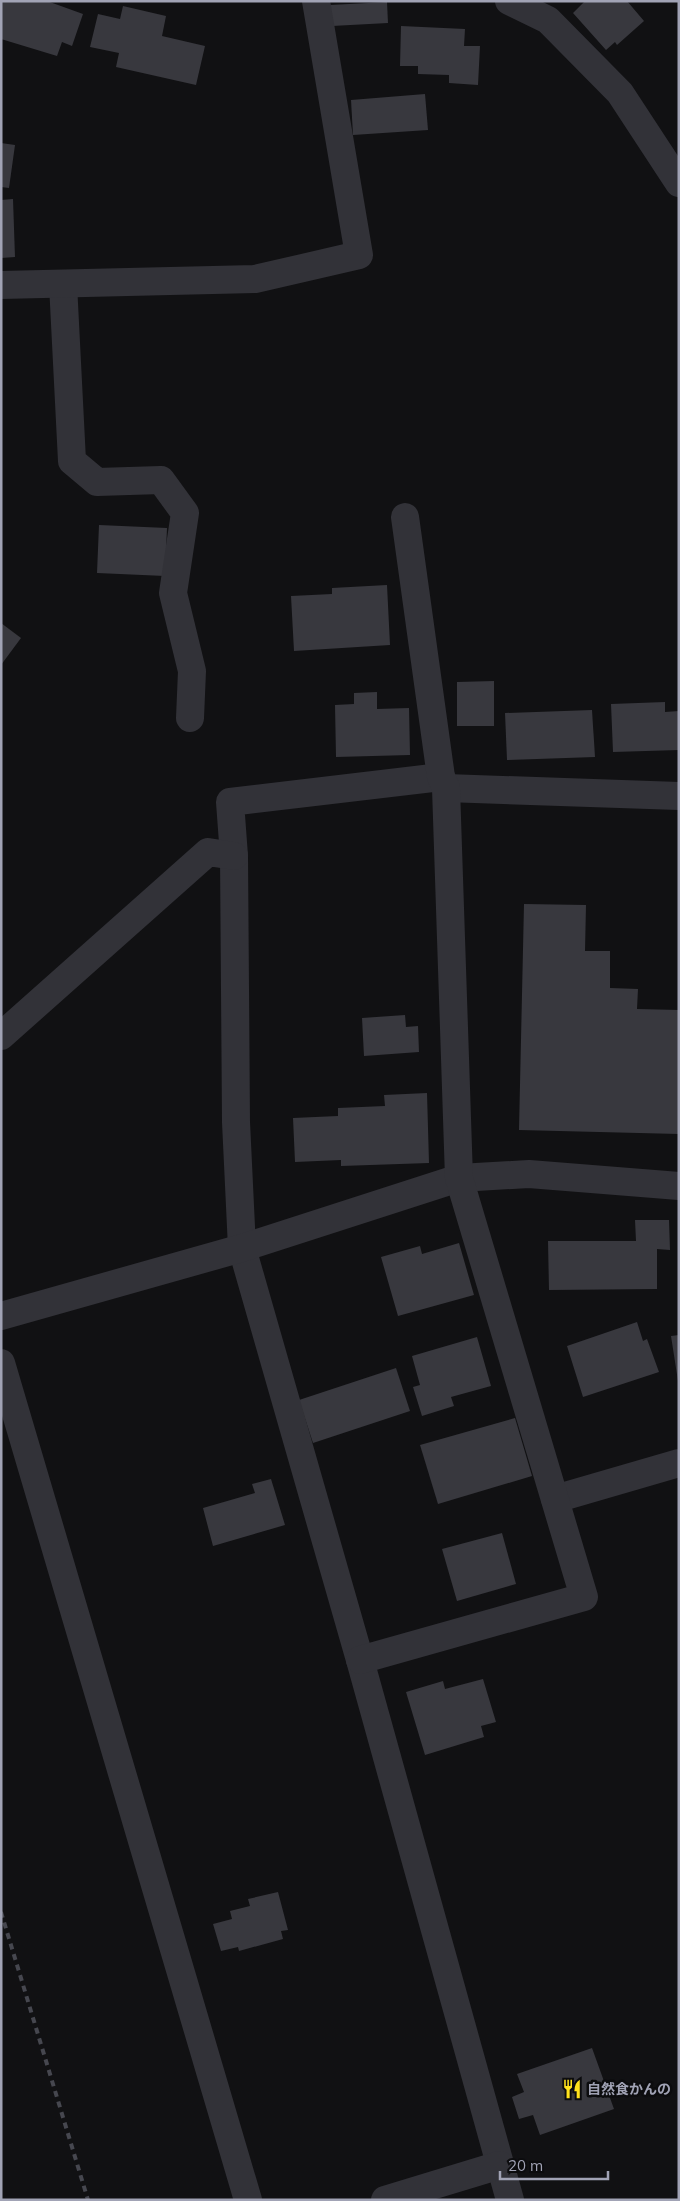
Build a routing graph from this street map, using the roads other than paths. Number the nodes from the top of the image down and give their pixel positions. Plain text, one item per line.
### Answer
1 (316, 1) edge
2 (509, 1) edge
3 (679, 183) edge
4 (63, 284) junction
5 (1, 285) edge
6 (404, 517) dead end
7 (190, 718) dead end
8 (443, 782) junction
9 (679, 796) edge
10 (234, 856) junction
11 (1, 1036) edge
12 (459, 1178) junction
13 (679, 1186) edge
14 (242, 1248) junction
15 (1, 1316) edge
16 (1, 1363) edge
17 (679, 1463) edge
18 (555, 1499) junction
19 (360, 1660) junction
20 (500, 2165) junction
21 (248, 2200) edge
22 (385, 2200) edge
23 (510, 2200) edge

1 - 4 street
2 - 3 street
4 - 5 street
4 - 7 street
6 - 8 street
8 - 9 street
8 - 10 street
8 - 12 street
10 - 11 street
10 - 14 street
12 - 13 street
12 - 14 street
12 - 18 street
14 - 15 street
14 - 19 street
16 - 21 street
17 - 18 street
18 - 19 street
19 - 20 street
20 - 22 street
20 - 23 street

